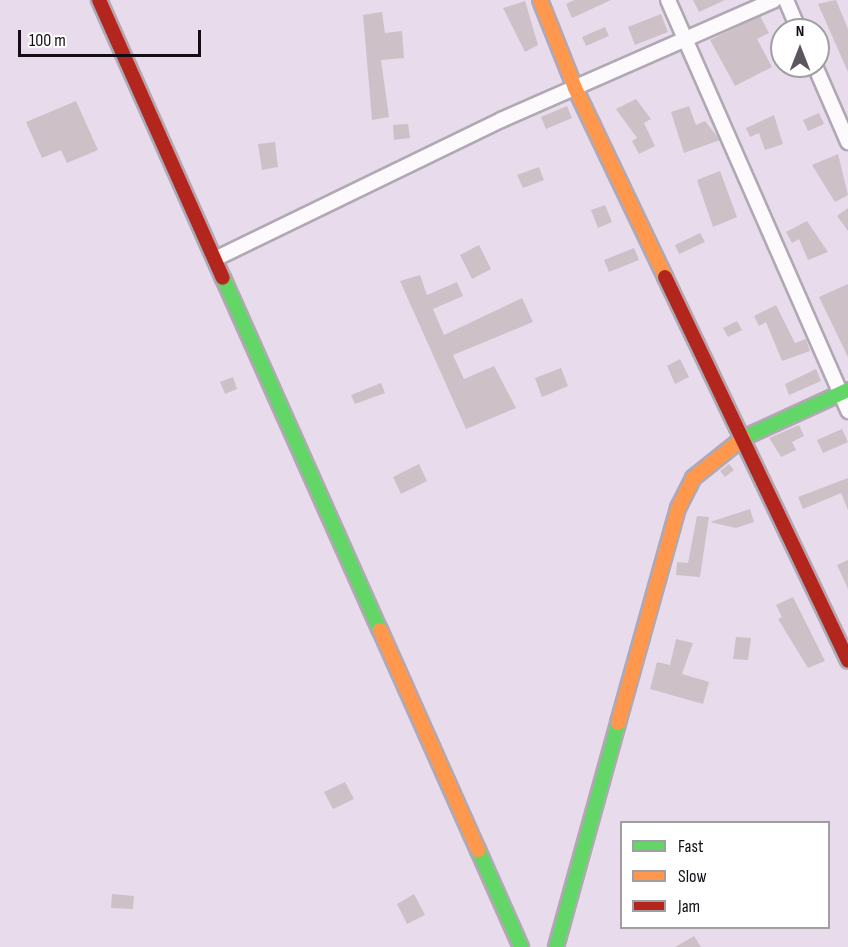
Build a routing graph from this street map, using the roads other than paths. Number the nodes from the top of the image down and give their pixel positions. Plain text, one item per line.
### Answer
1 (99, 0) edge
2 (540, 0) edge
3 (668, 0) edge
4 (774, 0) edge
5 (786, 0) edge
6 (794, 18) edge
7 (687, 39) junction
8 (820, 78) edge
9 (575, 88) junction
10 (848, 142) edge
11 (215, 259) junction
12 (844, 391) edge
13 (848, 411) edge
14 (743, 438) junction
15 (845, 645) edge
16 (848, 661) edge
17 (521, 947) edge
18 (556, 947) edge

1 - 11 street
2 - 9 street
3 - 7 street
4 - 7 street
5 - 6 street
7 - 9 street
7 - 12 street
8 - 10 street
9 - 11 street
9 - 14 street
11 - 17 street
12 - 13 street
12 - 14 street
14 - 15 street
14 - 18 street
15 - 16 street

